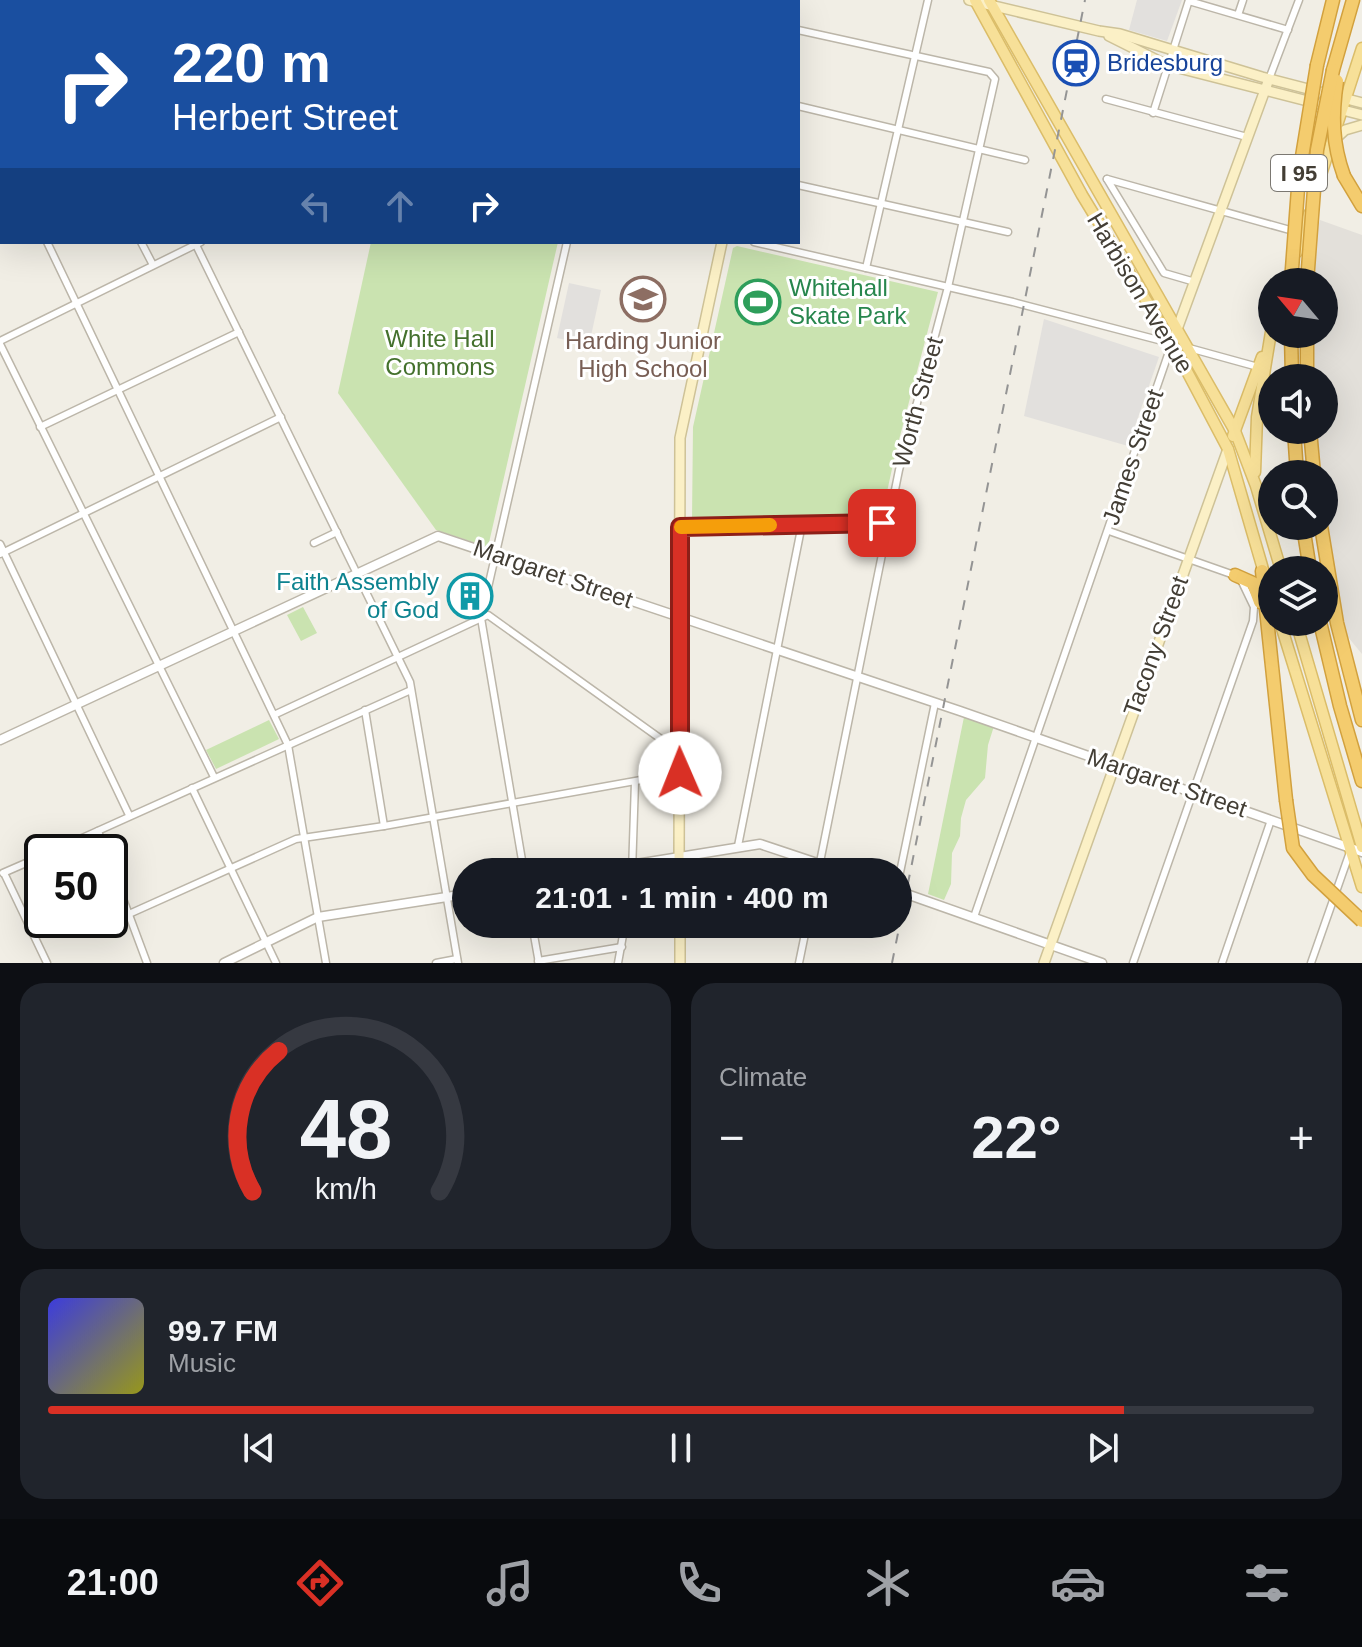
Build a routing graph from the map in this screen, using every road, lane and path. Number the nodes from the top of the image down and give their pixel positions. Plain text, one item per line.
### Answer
1 (928, 0) edge
2 (1189, 0) edge
3 (1243, 0) edge
4 (1299, 0) edge
5 (1333, 0) edge
6 (1353, 0) edge
7 (973, 1) edge
8 (990, 2) edge
9 (1238, 15) junction
10 (800, 30) edge
11 (1288, 30) junction
12 (1099, 31) junction
13 (1362, 48) edge
14 (1171, 50) junction
15 (915, 55) junction
16 (1167, 65) junction
17 (1336, 70) junction
18 (1269, 79) junction
19 (1265, 89) junction
20 (1106, 99) dead end
21 (1343, 103) junction
22 (1362, 103) edge
23 (800, 106) edge
24 (1153, 113) junction
25 (1362, 115) edge
26 (1362, 125) edge
27 (898, 129) junction
28 (1247, 137) junction
29 (1331, 143) junction
30 (980, 148) junction
31 (1025, 160) dead end
32 (800, 185) edge
33 (881, 204) junction
34 (1362, 206) edge
35 (1221, 210) junction
36 (964, 222) junction
37 (1008, 232) dead end
38 (1302, 234) junction
39 (48, 244) edge
40 (142, 244) edge
41 (197, 244) edge
42 (199, 244) edge
43 (567, 244) edge
44 (722, 244) edge
45 (763, 244) edge
46 (153, 265) junction
47 (866, 268) junction
48 (1290, 268) edge
49 (1293, 268) edge
50 (1308, 268) edge
51 (1195, 282) junction
52 (948, 287) junction
53 (76, 303) junction
54 (1177, 329) junction
55 (239, 332) junction
56 (0, 343) edge
57 (1172, 343) junction
58 (1187, 347) junction
59 (1269, 348) edge
60 (1258, 367) joint
61 (120, 389) junction
62 (281, 417) junction
63 (40, 427) junction
64 (1235, 431) junction
65 (1228, 449) junction
66 (162, 476) junction
67 (1256, 486) junction
68 (82, 513) junction
69 (889, 523) junction
70 (802, 524) junction
71 (680, 527) junction
72 (1109, 531) junction
73 (337, 532) junction
74 (1323, 540) edge
75 (314, 543) dead end
76 (0, 544) edge
77 (2, 553) edge
78 (495, 554) junction
79 (1277, 556) edge
80 (1258, 557) edge
81 (1187, 558) junction
82 (356, 572) junction
83 (1235, 575) junction
84 (680, 617) junction
85 (481, 618) junction
86 (235, 631) junction
87 (1267, 636) edge
88 (1285, 636) edge
89 (1300, 636) edge
90 (1324, 636) edge
91 (1268, 642) junction
92 (779, 650) junction
93 (398, 657) junction
94 (158, 667) junction
95 (858, 676) junction
96 (411, 690) junction
97 (935, 703) junction
98 (76, 704) junction
99 (365, 710) junction
100 (276, 714) junction
101 (1362, 720) edge
102 (1036, 737) junction
103 (0, 740) edge
104 (288, 745) junction
105 (679, 752) junction
106 (1113, 764) junction
107 (680, 773) junction
108 (214, 777) junction
109 (1362, 781) edge
110 (635, 782) junction
111 (192, 788) junction
112 (1191, 793) junction
113 (511, 803) junction
114 (129, 815) junction
115 (433, 817) junction
116 (1271, 820) junction
117 (384, 826) junction
118 (98, 831) junction
119 (91, 834) edge
120 (99, 834) edge
121 (304, 837) junction
122 (738, 846) junction
123 (1359, 849) edge
124 (679, 856) junction
125 (521, 858) edge
126 (633, 858) edge
127 (671, 858) edge
128 (794, 858) edge
129 (821, 858) edge
130 (903, 858) edge
131 (24, 864) edge
132 (231, 868) junction
133 (2, 874) edge
134 (1362, 887) edge
135 (452, 896) edge
136 (912, 896) edge
137 (446, 897) junction
138 (129, 914) joint
139 (318, 917) junction
140 (974, 917) junction
141 (1362, 921) edge
142 (534, 938) edge
143 (623, 938) edge
144 (680, 938) edge
145 (804, 938) edge
146 (265, 942) junction
147 (1050, 945) junction
148 (622, 947) junction
149 (457, 961) edge
150 (538, 962) edge
151 (47, 963) edge
152 (147, 963) edge
153 (224, 963) edge
154 (276, 963) edge
155 (326, 963) edge
156 (436, 963) edge
157 (618, 963) edge
158 (680, 963) edge
159 (799, 963) edge
160 (1044, 963) edge
161 (1102, 963) edge
162 (1133, 963) edge
163 (1222, 963) edge
164 (1311, 963) edge

1 - 15 street
2 - 9 street
2 - 14 street
3 - 9 street
4 - 11 street, James Street
5 - 48 highway, I 95, bridge
6 - 17 highway
7 - 8 main road
7 - 57 main road, Harbison Avenue
8 - 12 main road
8 - 54 main road, Harbison Avenue
9 - 11 street
10 - 15 street
11 - 18 street, James Street
12 - 14 main road
12 - 16 main road
13 - 21 main road
14 - 16 street
14 - 18 main road
15 - 27 street
15 - 30 street, Worth Street
16 - 19 main road
16 - 24 street
17 - 34 highway, bridge
17 - 50 highway, I 95, bridge
18 - 19 main road, James Street
18 - 21 main road
19 - 21 main road
19 - 28 main road, James Street
20 - 24 street
21 - 22 main road
21 - 25 main road
21 - 29 main road
23 - 27 street
24 - 28 street
26 - 29 main road
27 - 30 street
27 - 33 street
28 - 35 main road, James Street
29 - 38 main road
30 - 31 street
30 - 36 street, Worth Street
32 - 33 street
33 - 36 street
33 - 47 street
35 - 38 street
35 - 51 main road, James Street
35 - 51 street
36 - 37 street
36 - 52 street, Worth Street
38 - 49 main road
39 - 53 street
40 - 46 street
41 - 46 street
42 - 55 street
43 - 78 street
44 - 71 main road
45 - 47 street
46 - 53 street
47 - 52 street
51 - 54 main road, James Street
52 - 57 street
52 - 69 street, Worth Street
53 - 56 street
53 - 61 street
54 - 57 main road, James Street
54 - 58 main road, Harbison Avenue
55 - 61 street
55 - 62 street
56 - 63 street
57 - 58 street
57 - 65 main road, Harbison Avenue
57 - 72 street, James Street
58 - 60 street
58 - 64 main road, Harbison Avenue
59 - 67 main road
60 - 64 main road, Tacony Street
61 - 63 street
61 - 66 street
62 - 66 street
62 - 73 street
63 - 68 street
64 - 65 main road, Tacony Street
64 - 67 main road, Harbison Avenue
65 - 80 main road, Harbison Avenue
65 - 81 main road, Tacony Street
66 - 68 street
66 - 86 street
67 - 79 main road, Harbison Avenue
68 - 77 street
68 - 94 street
69 - 70 street
69 - 95 street, Worth Street
70 - 71 street
70 - 92 street
71 - 84 main road
72 - 81 street
72 - 102 street, James Street
73 - 75 street
73 - 82 street
74 - 101 highway
76 - 77 street
77 - 98 street
78 - 82 street, Margaret Street
78 - 84 street, Margaret Street
78 - 85 street
81 - 83 street
81 - 106 main road, Tacony Street
82 - 86 street, Margaret Street
82 - 93 street
83 - 91 highway
83 - 112 street
84 - 92 street, Margaret Street
84 - 105 main road
85 - 93 street
85 - 105 street
85 - 113 street
86 - 94 street, Margaret Street
86 - 100 street
87 - 91 highway
88 - 123 main road
89 - 123 main road
90 - 109 highway
91 - 141 highway, bridge
92 - 95 street, Margaret Street
92 - 122 street
93 - 96 street
93 - 100 street
94 - 98 street, Margaret Street
94 - 108 street
95 - 97 street, Margaret Street
95 - 129 street, Worth Street
96 - 99 street
96 - 115 street
97 - 102 street, Margaret Street
97 - 130 street
98 - 103 street, Margaret Street
98 - 114 street
99 - 104 street
99 - 117 street
100 - 104 street
102 - 106 street, Margaret Street
102 - 140 street, James Street
104 - 108 street
104 - 121 street
105 - 107 main road
106 - 112 street, Margaret Street
106 - 147 main road, Tacony Street
107 - 110 street
107 - 124 main road
108 - 111 street
110 - 113 street
110 - 126 street
111 - 114 street
111 - 132 street
112 - 116 street, Margaret Street
112 - 162 street
113 - 115 street
113 - 125 street
114 - 118 street
115 - 117 street
115 - 137 street
116 - 123 street, Margaret Street
116 - 163 street
117 - 121 street
118 - 119 street
118 - 120 street
121 - 132 street
121 - 139 street
122 - 124 street
122 - 128 street
123 - 134 main road
123 - 164 street
124 - 127 street
131 - 133 street
132 - 138 street
132 - 146 street
133 - 151 street
135 - 137 street
136 - 140 street
137 - 139 street
137 - 149 street
138 - 152 street
139 - 146 street
139 - 155 street
140 - 147 street
142 - 150 street
143 - 148 street
144 - 158 main road
145 - 159 street
146 - 153 street
146 - 154 street
147 - 160 main road, Tacony Street
147 - 161 street
148 - 150 street
148 - 157 street
149 - 156 street

